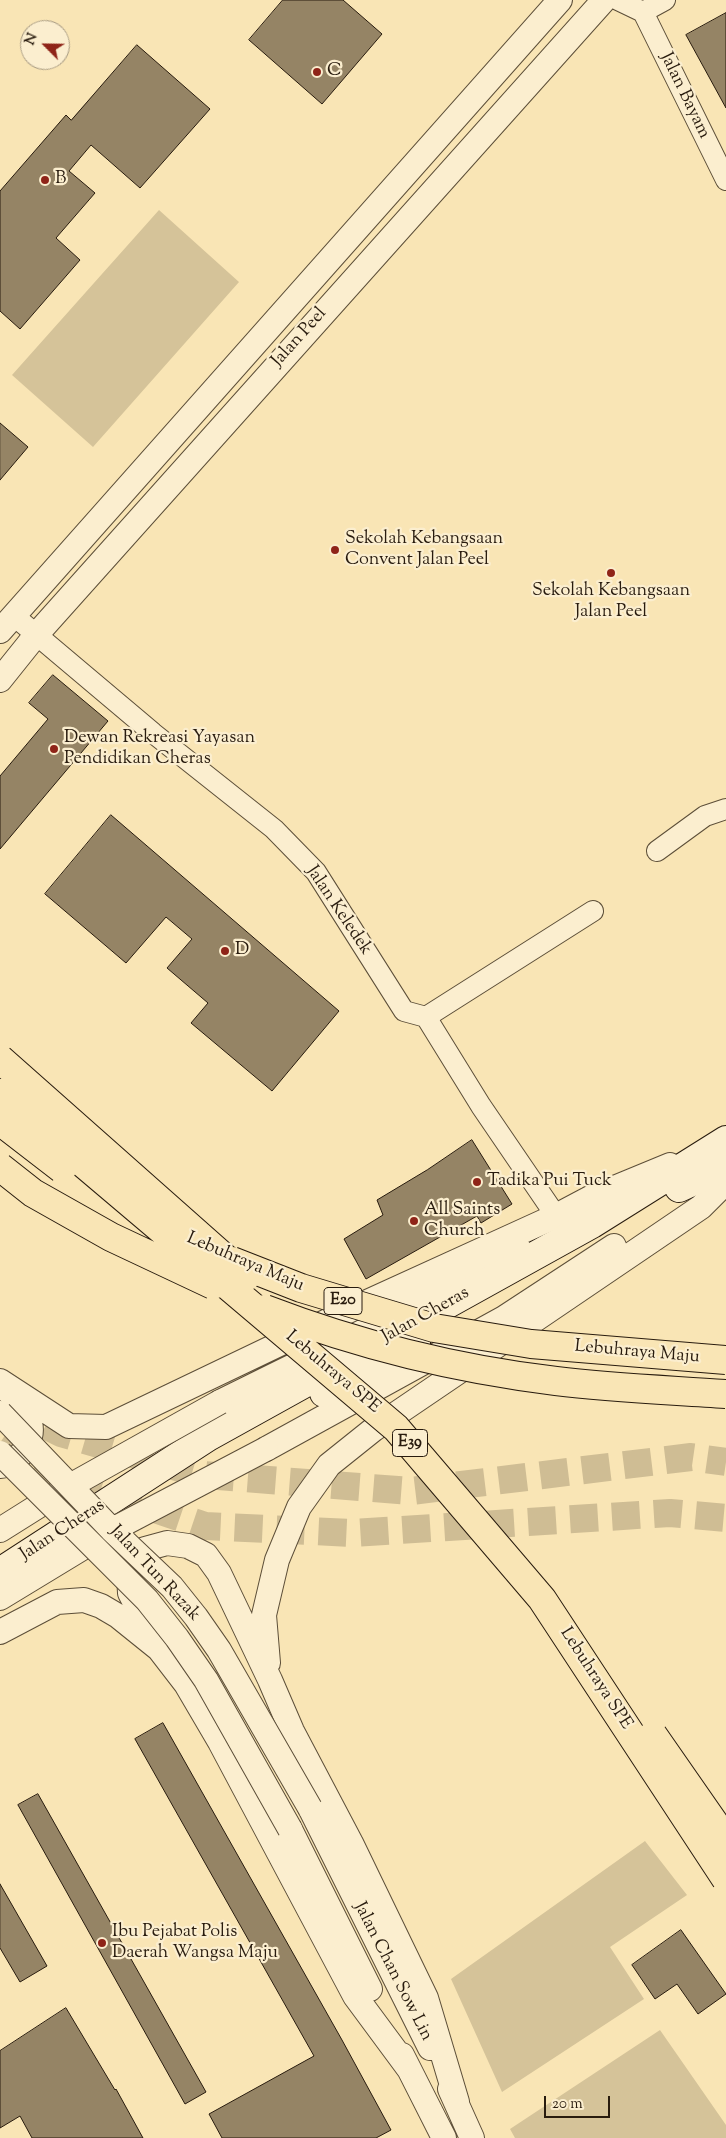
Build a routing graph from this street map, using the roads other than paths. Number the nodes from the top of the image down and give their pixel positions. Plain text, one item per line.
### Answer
1 (560, 0) edge
2 (604, 0) edge
3 (618, 0) edge
4 (665, 0) edge
5 (643, 12) junction
6 (726, 180) edge
7 (7, 623) edge
8 (36, 635) junction
9 (0, 680) edge
10 (726, 809) edge
11 (657, 851) dead end
12 (593, 911) dead end
13 (426, 1017) junction
14 (0, 1060) edge
15 (0, 1094) edge
16 (0, 1121) edge
17 (724, 1150) edge
18 (0, 1167) edge
19 (726, 1172) edge
20 (726, 1182) edge
21 (556, 1216) junction
22 (726, 1360) edge
23 (0, 1382) edge
24 (726, 1394) edge
25 (0, 1413) edge
26 (0, 1453) edge
27 (0, 1466) edge
28 (70, 1486) junction
29 (46, 1500) junction
30 (0, 1530) edge
31 (112, 1530) junction
32 (89, 1544) junction
33 (0, 1572) edge
34 (0, 1598) edge
35 (0, 1632) edge
36 (159, 1649) junction
37 (270, 1680) junction
38 (310, 1808) joint
39 (290, 1829) joint
40 (726, 1840) edge
41 (726, 1879) edge
42 (409, 2069) junction
43 (457, 2102) junction
44 (444, 2138) edge
45 (472, 2138) edge

1 - 7 street, Jalan Peel
2 - 8 street, Jalan Peel
3 - 5 street
4 - 5 street
5 - 6 street, Jalan Bayam
7 - 8 street, Jalan Keledek
8 - 9 street, Jalan Peel
8 - 13 street, Jalan Keledek
10 - 11 street
12 - 13 street
13 - 21 street
14 - 40 highway, Lebuhraya SPE / E39, bridge
15 - 41 highway, Lebuhraya SPE / E39, bridge
16 - 22 highway, Lebuhraya Maju / E20, bridge
17 - 21 street
17 - 28 street, bridge
17 - 33 main road, Jalan Cheras
18 - 24 highway, Lebuhraya Maju / E20, bridge
19 - 31 street, bridge
20 - 37 street
21 - 23 street
23 - 27 street
25 - 28 street, Jalan Tun Razak, bridge
26 - 29 street, Jalan Tun Razak, bridge
28 - 29 street
28 - 31 street, Jalan Tun Razak, bridge
29 - 30 street
29 - 32 street, Jalan Tun Razak, bridge
31 - 32 street
31 - 38 street, Jalan Tun Razak, bridge
32 - 34 street
32 - 39 street, Jalan Tun Razak, bridge
35 - 36 street
36 - 37 street
36 - 42 street
37 - 43 street
38 - 43 street, Jalan Chan Sow Lin
39 - 42 street, Jalan Chan Sow Lin
42 - 44 street, Jalan Chan Sow Lin
43 - 45 street, Jalan Chan Sow Lin

